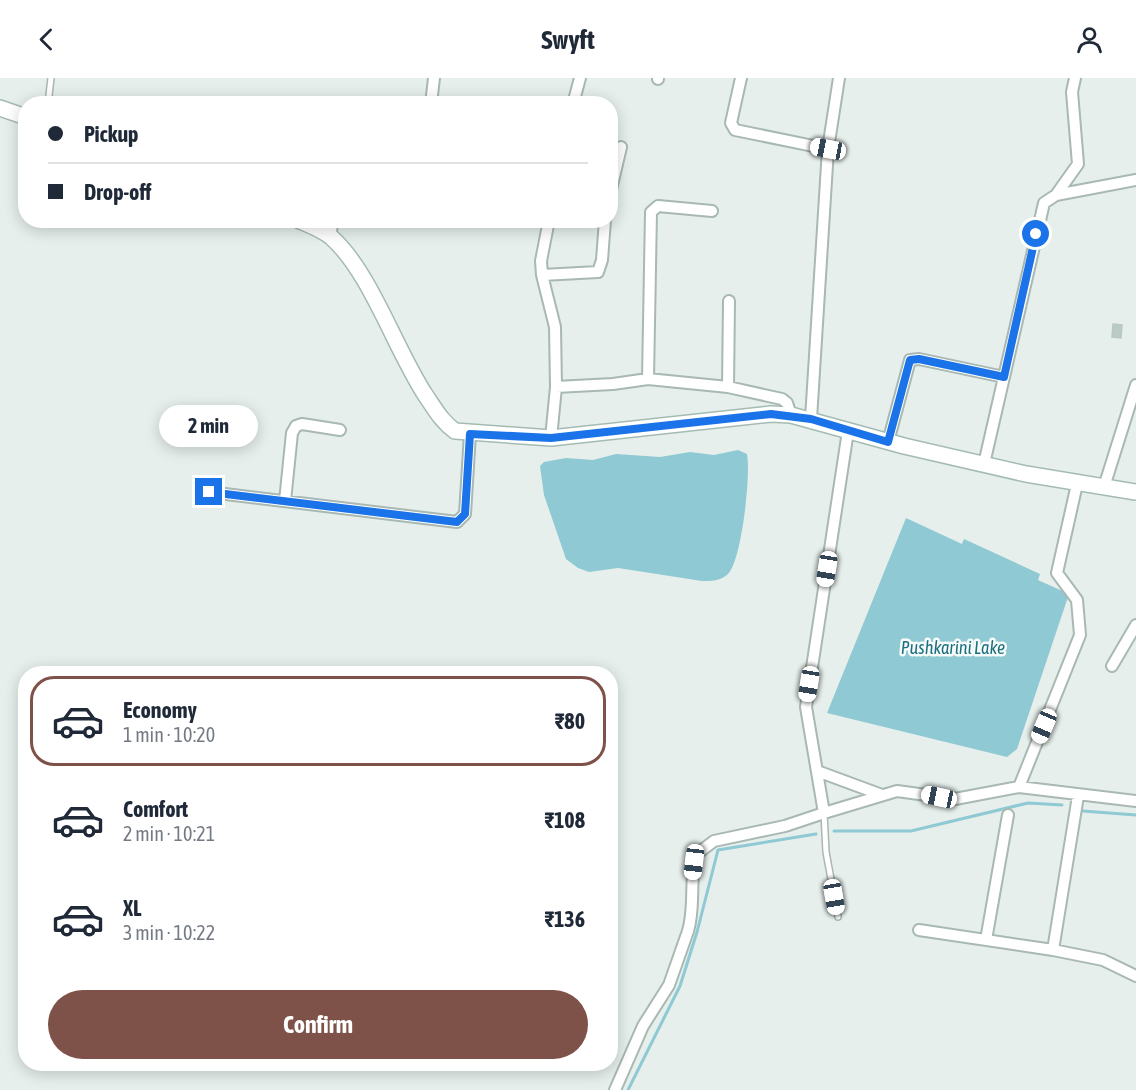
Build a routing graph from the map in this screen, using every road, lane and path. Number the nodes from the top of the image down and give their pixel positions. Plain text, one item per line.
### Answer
1 (51, 78) edge
2 (434, 78) edge
3 (580, 78) edge
4 (741, 78) edge
5 (839, 78) edge
6 (1075, 78) edge
7 (49, 96) edge
8 (432, 96) edge
9 (575, 96) edge
10 (0, 108) edge
11 (18, 114) edge
12 (621, 147) dead end
13 (828, 149) junction
14 (618, 160) edge
15 (1136, 180) edge
16 (1056, 195) junction
17 (712, 211) dead end
18 (314, 228) edge
19 (332, 228) edge
20 (547, 228) edge
21 (604, 228) edge
22 (330, 236) junction
23 (542, 275) junction
24 (729, 301) dead end
25 (1004, 377) junction
26 (648, 379) junction
27 (556, 387) junction
28 (728, 387) junction
29 (1135, 388) edge
30 (791, 415) junction
31 (811, 419) junction
32 (340, 430) dead end
33 (848, 432) junction
34 (470, 434) junction
35 (551, 438) junction
36 (888, 442) junction
37 (984, 464) junction
38 (1077, 484) junction
39 (1104, 487) junction
40 (209, 492) dead end
41 (1136, 492) edge
42 (285, 501) junction
43 (1136, 626) edge
44 (1112, 666) dead end
45 (817, 771) junction
46 (1019, 787) junction
47 (882, 795) junction
48 (1078, 796) junction
49 (1136, 801) edge
50 (824, 813) junction
51 (1008, 815) dead end
52 (838, 917) dead end
53 (919, 930) dead end
54 (986, 940) junction
55 (1053, 950) junction
56 (1136, 976) edge
57 (615, 1090) edge

1 - 7 lane
2 - 8 street
3 - 9 street
4 - 13 street
5 - 13 street
6 - 16 street
10 - 11 main road
12 - 14 street
13 - 31 street
15 - 16 street
16 - 25 street
17 - 26 street
18 - 22 main road
19 - 22 street
20 - 23 street
21 - 23 street
22 - 34 main road
23 - 27 street
24 - 28 street
25 - 36 street
25 - 37 street
26 - 27 street
26 - 28 street
27 - 35 street
28 - 30 street
29 - 39 street
30 - 31 main road
30 - 35 main road
31 - 33 main road
32 - 42 street
33 - 36 main road
33 - 45 street
34 - 35 main road
34 - 42 street
36 - 37 main road
37 - 38 main road
38 - 39 main road
38 - 46 street
39 - 41 main road
40 - 42 street
43 - 44 street
45 - 47 street
45 - 50 street
46 - 47 street
46 - 48 street
47 - 50 street
48 - 49 street
48 - 55 street
50 - 52 lane
50 - 57 street
51 - 54 street
53 - 54 street
54 - 55 street
55 - 56 street

